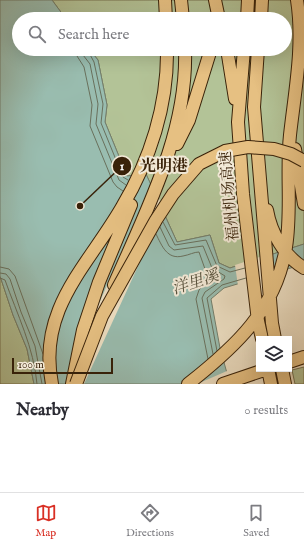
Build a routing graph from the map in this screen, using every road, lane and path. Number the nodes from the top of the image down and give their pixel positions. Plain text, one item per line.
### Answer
1 (165, 0) edge
2 (181, 0) edge
3 (214, 0) edge
4 (223, 0) edge
5 (248, 0) edge
6 (262, 0) edge
7 (297, 0) edge
8 (166, 12) edge
9 (182, 12) edge
10 (217, 12) edge
11 (220, 12) edge
12 (247, 12) edge
13 (261, 12) edge
14 (167, 56) edge
15 (185, 56) edge
16 (209, 56) edge
17 (228, 56) edge
18 (243, 56) edge
19 (258, 56) edge
20 (294, 104) junction
21 (238, 122) junction
22 (150, 151) junction
23 (304, 161) edge
24 (259, 167) junction
25 (304, 204) edge
26 (146, 212) junction
27 (304, 268) edge
28 (102, 316) junction
29 (261, 336) edge
30 (274, 336) edge
31 (304, 357) edge
32 (292, 361) edge
33 (259, 372) edge
34 (269, 372) edge
35 (283, 372) edge
36 (52, 384) edge
37 (72, 384) edge
38 (76, 384) edge
39 (188, 384) edge
40 (223, 384) edge
41 (271, 384) edge
42 (285, 384) edge

1 - 8 highway
2 - 9 highway
3 - 10 highway
4 - 11 highway
5 - 12 highway
6 - 13 highway
7 - 20 highway
14 - 22 highway
15 - 26 highway
16 - 26 highway
17 - 21 highway
18 - 21 highway, 福州机场高速
19 - 24 highway, 福州机场高速
20 - 25 highway
20 - 39 highway
21 - 29 highway, 福州机场高速
22 - 36 highway
22 - 37 highway
23 - 28 highway, bridge
24 - 27 highway
24 - 30 highway, 福州机场高速
26 - 28 highway, bridge
28 - 38 highway, bridge
31 - 32 highway
33 - 40 highway
34 - 41 highway
35 - 42 highway

